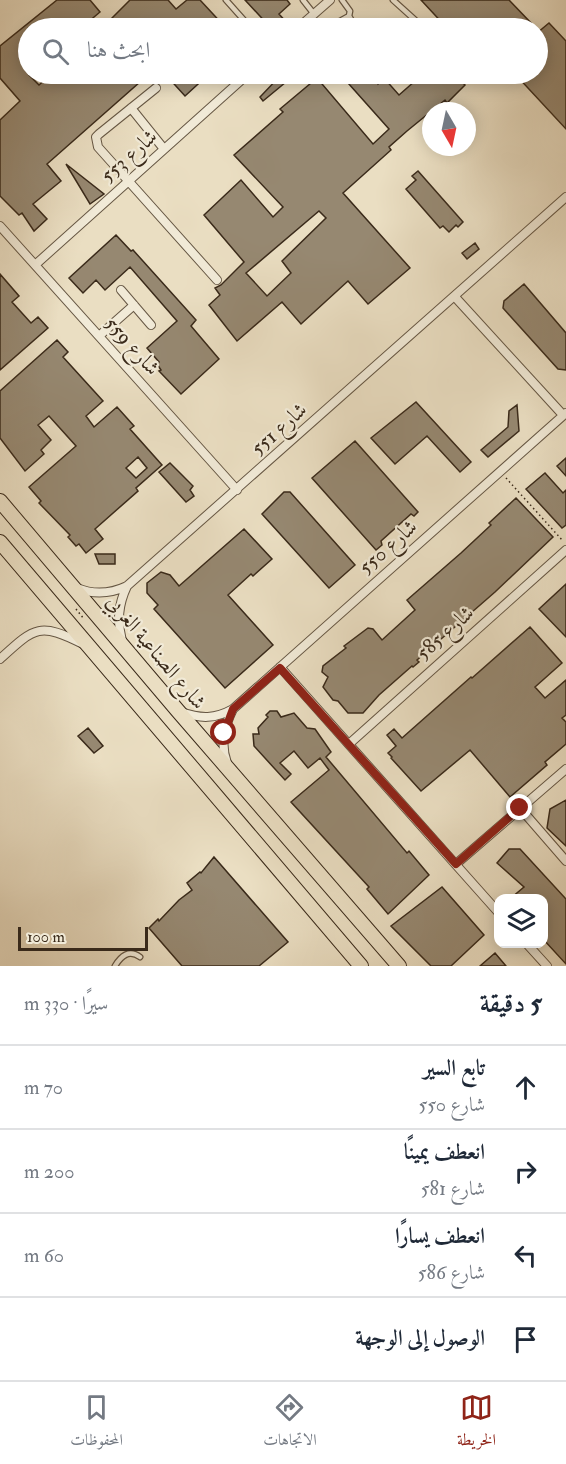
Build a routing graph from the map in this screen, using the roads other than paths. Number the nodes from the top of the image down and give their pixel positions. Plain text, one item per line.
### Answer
1 (226, 0) edge
2 (303, 0) edge
3 (330, 0) edge
4 (342, 0) edge
5 (393, 0) edge
6 (314, 14) junction
7 (350, 16) joint
8 (242, 18) edge
9 (309, 18) edge
10 (346, 18) edge
11 (413, 18) edge
12 (237, 84) edge
13 (156, 88) dead end
14 (131, 108) junction
15 (164, 149) junction
16 (129, 181) junction
17 (566, 197) edge
18 (0, 226) edge
19 (35, 265) junction
20 (217, 280) dead end
21 (121, 290) dead end
22 (455, 297) junction
23 (134, 305) junction
24 (151, 325) dead end
25 (99, 336) junction
26 (565, 414) edge
27 (237, 490) junction
28 (0, 501) edge
29 (0, 542) edge
30 (566, 550) edge
31 (74, 586) junction
32 (127, 586) junction
33 (90, 648) junction
34 (125, 650) junction
35 (0, 659) edge
36 (280, 668) junction
37 (233, 709) junction
38 (178, 711) junction
39 (349, 744) junction
40 (566, 769) edge
41 (231, 772) junction
42 (520, 808) junction
43 (566, 861) edge
44 (456, 864) junction
45 (494, 907) edge
46 (531, 948) edge
47 (140, 957) dead end
48 (115, 966) edge
49 (361, 966) edge
50 (399, 966) edge
51 (547, 966) edge

1 - 8 lane
2 - 6 lane
3 - 6 street
4 - 7 lane
5 - 11 lane
6 - 9 street
7 - 10 lane
12 - 15 street, شارع 553
13 - 14 street
14 - 15 street
14 - 16 street
15 - 16 street, شارع 553
16 - 19 street, شارع 553
16 - 20 street
17 - 22 street, شارع 551
18 - 19 street, شارع 559
19 - 25 street, شارع 559
21 - 23 street
22 - 26 street
22 - 27 street, شارع 551
23 - 24 street
23 - 25 street
25 - 27 street, شارع 559
26 - 36 street, شارع 550
27 - 32 street, شارع 551
28 - 31 main road, شارع الصناعية الغربي
29 - 33 main road
30 - 39 street, شارع 585
31 - 32 street, شارع 551
31 - 34 main road, شارع الصناعية الغربي
32 - 34 street
33 - 35 street
33 - 49 main road
34 - 38 main road, شارع الصناعية الغربي
36 - 37 street, شارع 550
36 - 39 street
37 - 38 street, شارع 550
37 - 41 street
38 - 41 main road, شارع الصناعية الغربي
39 - 44 street
40 - 42 street
41 - 50 main road, شارع الصناعية الغربي
42 - 43 street
42 - 44 street
44 - 45 street
46 - 51 street
47 - 48 lane

